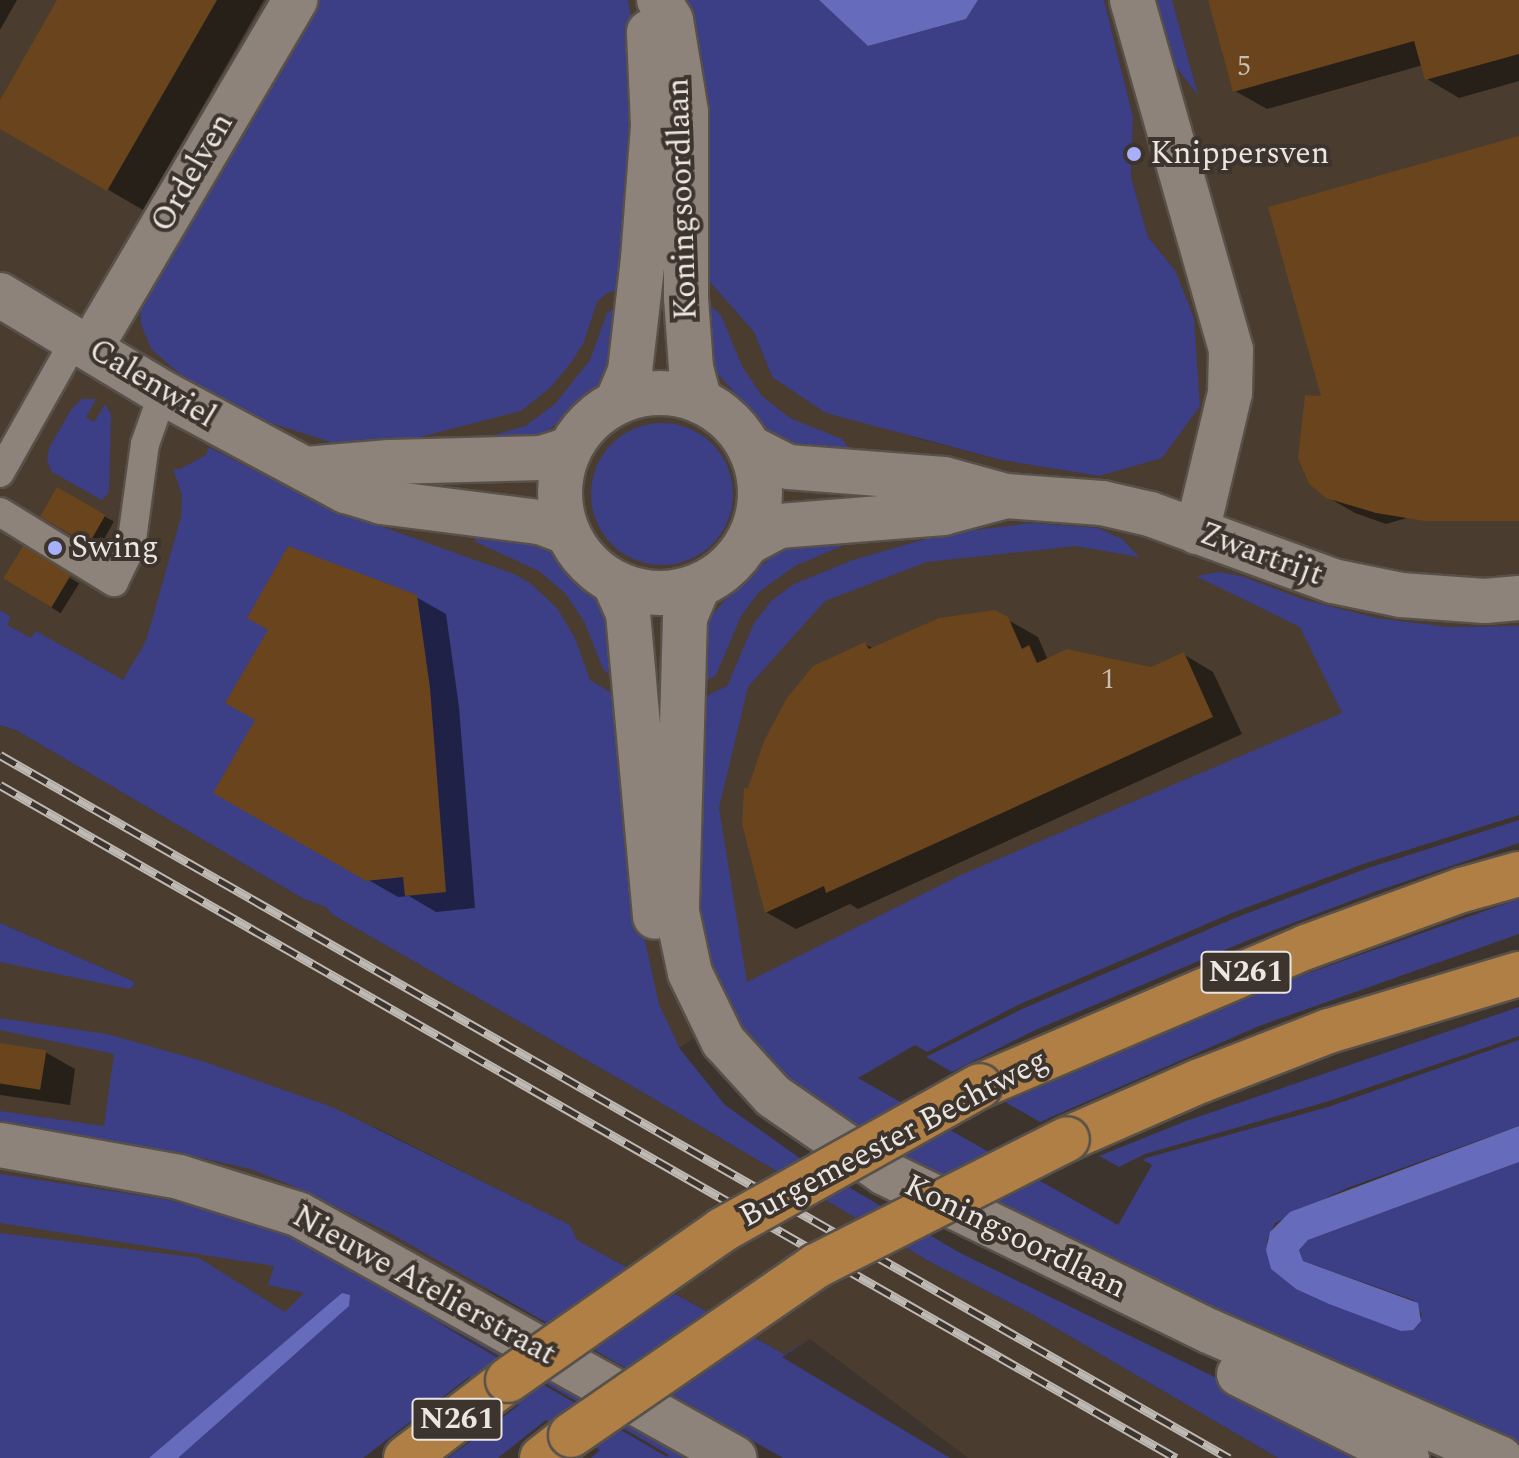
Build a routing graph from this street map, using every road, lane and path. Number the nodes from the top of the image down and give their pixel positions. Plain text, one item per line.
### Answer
1 (295, 0) edge
2 (649, 0) edge
3 (659, 0) edge
4 (1132, 0) edge
5 (0, 295) edge
6 (84, 343) junction
7 (163, 393) junction
8 (700, 401) junction
9 (617, 402) junction
10 (749, 447) junction
11 (569, 449) junction
12 (305, 469) junction
13 (0, 473) edge
14 (1006, 496) junction
15 (0, 512) edge
16 (566, 532) junction
17 (1197, 532) junction
18 (747, 543) junction
19 (615, 584) junction
20 (698, 587) junction
21 (1519, 598) edge
22 (1519, 874) edge
23 (1519, 974) edge
24 (0, 1145) edge
25 (557, 1447) edge
26 (406, 1458) edge
27 (734, 1458) edge
28 (1407, 1458) edge
29 (1500, 1458) edge

1 - 6 street, Ordelven
2 - 9 street, Koningsoordlaan
3 - 8 street, Koningsoordlaan
4 - 17 street
5 - 6 street, Calenwiel
6 - 7 street, Calenwiel
6 - 13 lane
7 - 12 street, Calenwiel
7 - 15 lane
8 - 9 street
8 - 10 street
9 - 11 street
10 - 14 street, Zwartrijt
10 - 18 street
11 - 12 street
11 - 16 street
12 - 16 street, Calenwiel
14 - 17 street, Zwartrijt
14 - 18 street, Zwartrijt
16 - 19 street
17 - 21 street, Zwartrijt
18 - 20 street
19 - 20 street
19 - 28 street, Koningsoordlaan
20 - 29 street, Koningsoordlaan
22 - 26 main road, Burgemeester Bechtweg / N261, bridge
23 - 25 main road, N261, bridge
24 - 27 street, Nieuwe Atelierstraat

